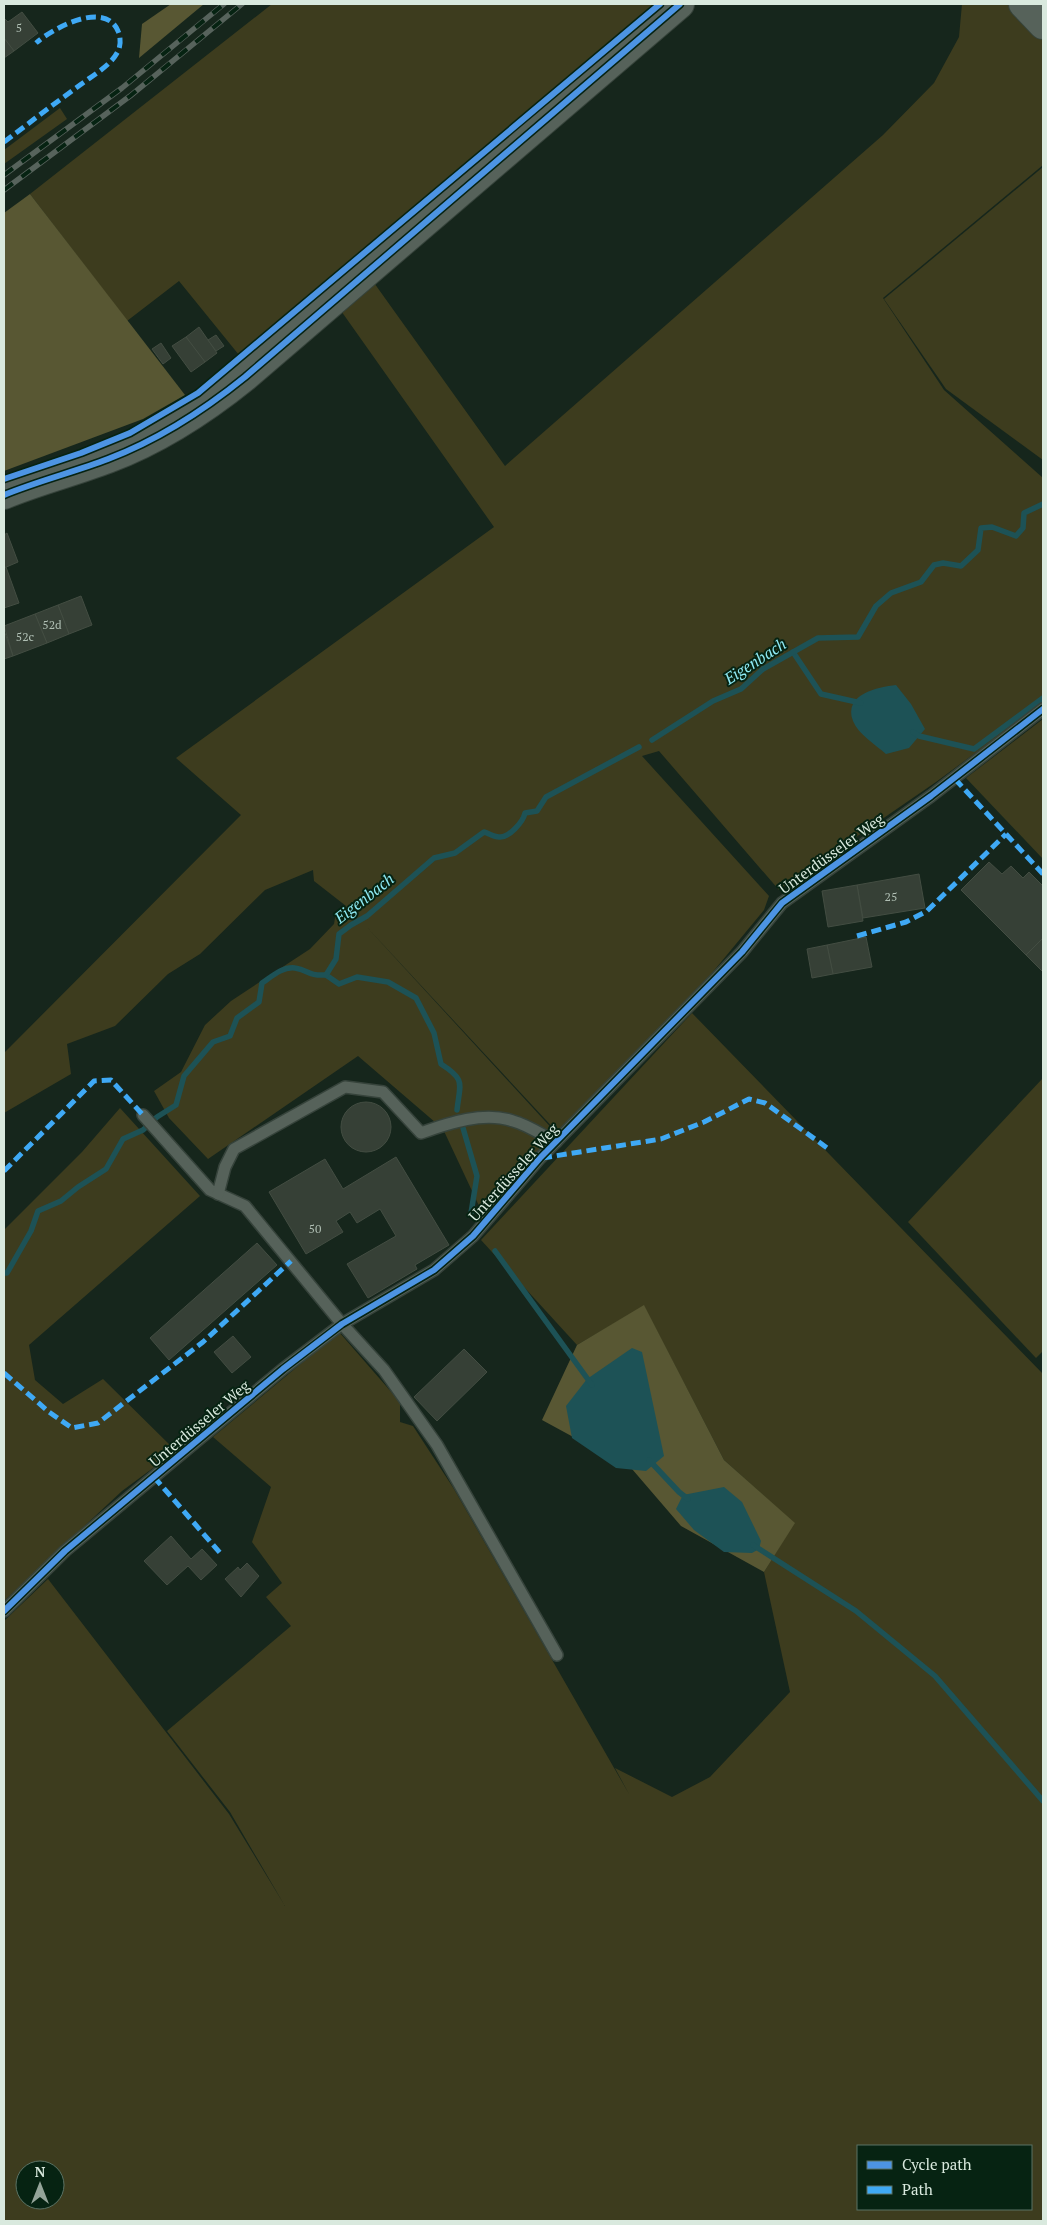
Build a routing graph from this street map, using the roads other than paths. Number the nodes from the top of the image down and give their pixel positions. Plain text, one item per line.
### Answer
1 (680, 4) edge
2 (4, 495) edge
3 (1043, 709) edge
4 (143, 1115) dead end
5 (556, 1142) junction
6 (218, 1194) junction
7 (342, 1324) junction
8 (4, 1610) edge
9 (557, 1655) dead end

1 - 2 street
3 - 5 lane, Unterdüsseler Weg
4 - 6 lane
5 - 6 lane
5 - 7 lane, Unterdüsseler Weg
6 - 7 lane
7 - 8 lane, Unterdüsseler Weg
7 - 9 lane

